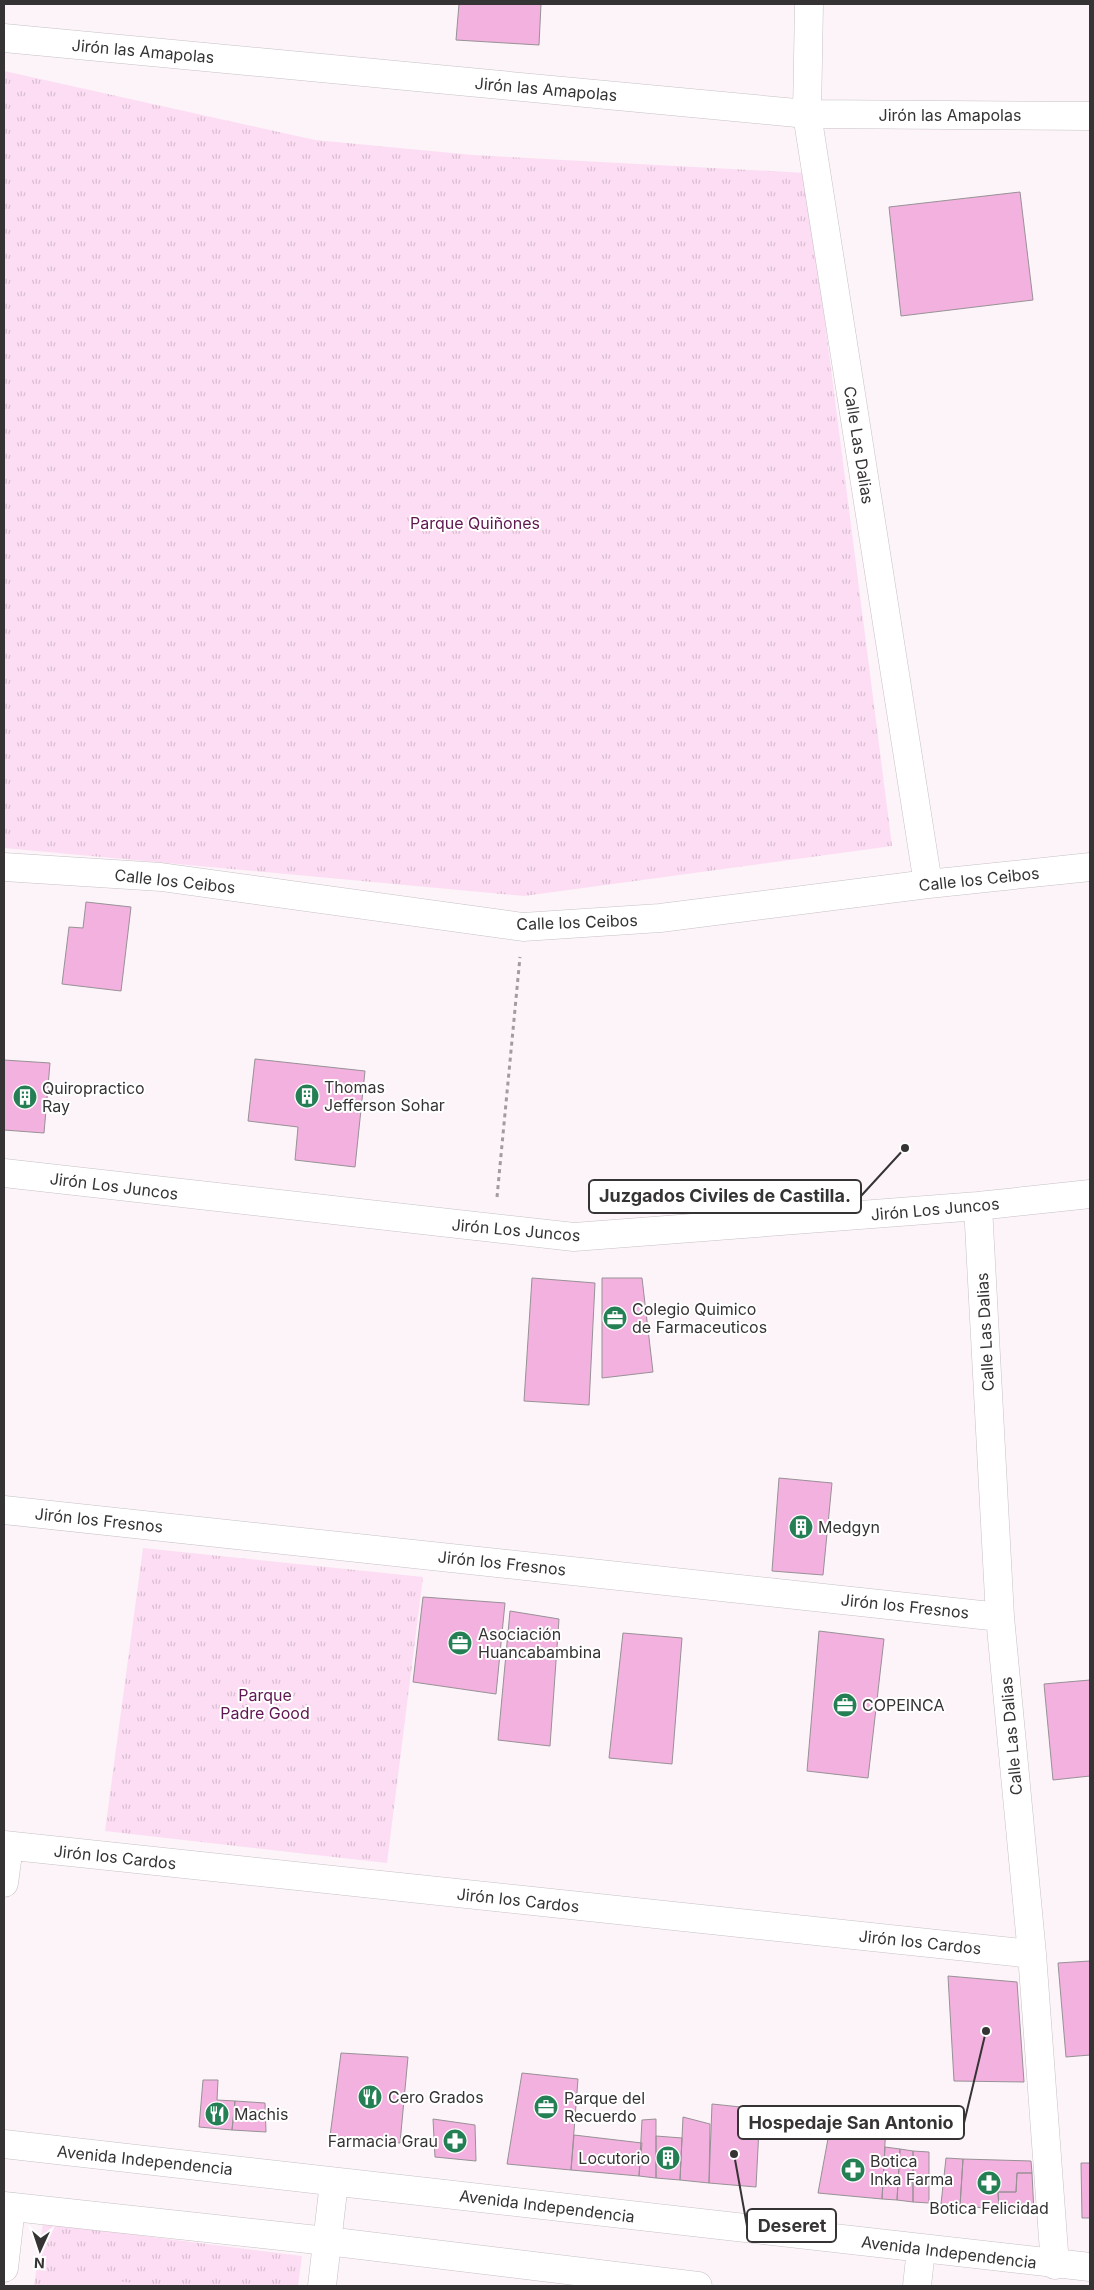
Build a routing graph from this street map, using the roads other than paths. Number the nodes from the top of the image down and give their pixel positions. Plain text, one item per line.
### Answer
1 (809, 4) edge
2 (4, 38) edge
3 (807, 114) junction
4 (1090, 116) edge
5 (1090, 867) edge
6 (4, 868) edge
7 (928, 884) junction
8 (4, 1173) edge
9 (1090, 1194) edge
10 (978, 1206) junction
11 (4, 1510) edge
12 (1000, 1617) junction
13 (6, 1845) edge
14 (4, 1883) edge
15 (1032, 1954) junction
16 (4, 2144) edge
17 (334, 2182) junction
18 (7, 2207) edge
19 (327, 2242) junction
20 (921, 2249) junction
21 (1055, 2265) junction
22 (1090, 2267) edge
23 (4, 2268) edge
24 (322, 2286) edge
25 (698, 2286) edge
26 (917, 2286) edge

1 - 3 street, Calle Las Dalias
2 - 3 street, Jirón las Amapolas
3 - 4 street, Jirón las Amapolas
3 - 7 street, Calle Las Dalias
5 - 7 street, Calle los Ceibos
6 - 7 street, Calle los Ceibos
8 - 10 street, Jirón Los Juncos
9 - 10 street, Jirón Los Juncos
10 - 12 street, Calle Las Dalias
11 - 12 street, Jirón los Fresnos
12 - 15 street, Calle Las Dalias
13 - 14 street
13 - 15 street, Jirón los Cardos
15 - 21 street, Calle Las Dalias
16 - 17 street, Avenida Independencia
17 - 19 street
17 - 20 street, Avenida Independencia
18 - 19 street
18 - 23 street
19 - 24 street
19 - 25 street
20 - 21 street, Avenida Independencia
20 - 26 street
21 - 22 street, Avenida Independencia

